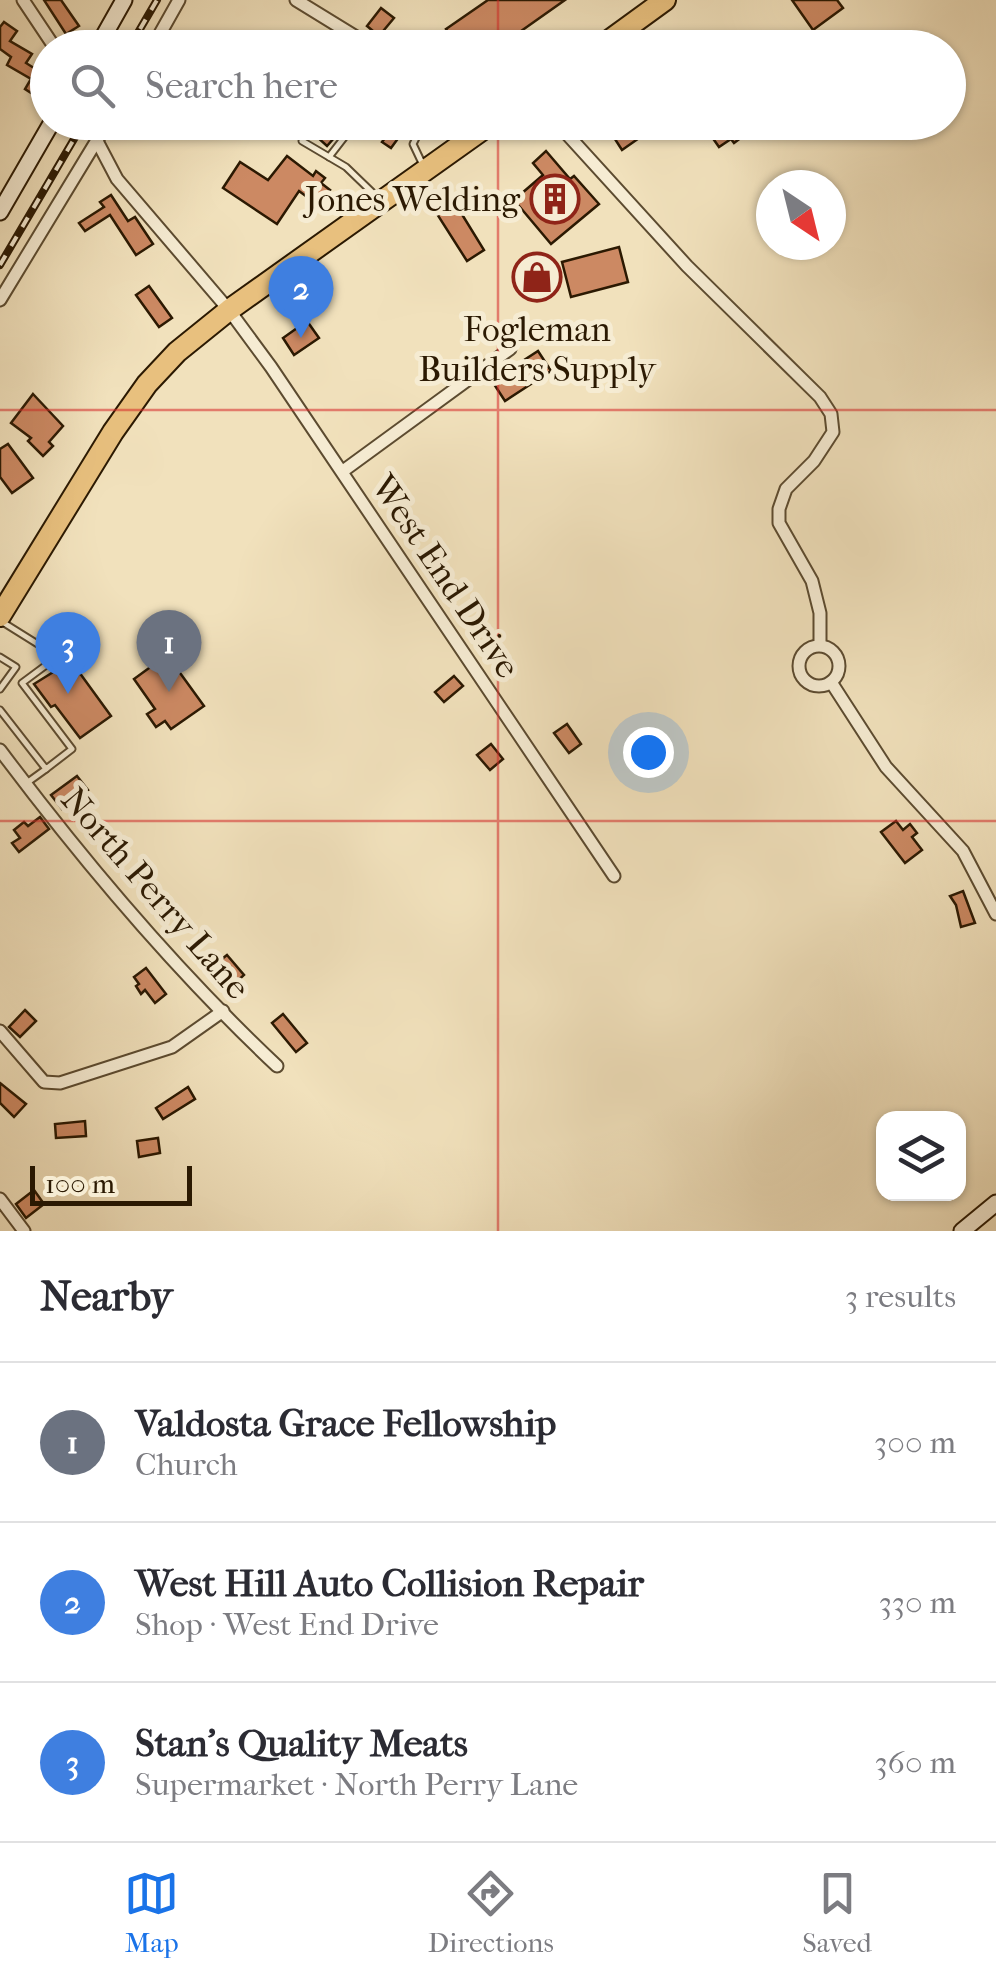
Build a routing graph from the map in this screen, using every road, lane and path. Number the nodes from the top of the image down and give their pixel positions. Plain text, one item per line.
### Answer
1 (22, 0) edge
2 (124, 0) edge
3 (179, 0) edge
4 (296, 0) edge
5 (665, 0) edge
6 (43, 30) edge
7 (107, 30) edge
8 (162, 30) edge
9 (345, 30) edge
10 (624, 30) edge
11 (42, 140) edge
12 (342, 140) edge
13 (415, 140) edge
14 (459, 140) edge
15 (469, 140) edge
16 (572, 140) edge
17 (97, 141) joint
18 (302, 141) dead end
19 (462, 145) junction
20 (330, 156) junction
21 (426, 170) junction
22 (382, 201) junction
23 (0, 212) edge
24 (0, 300) edge
25 (229, 310) junction
26 (510, 349) dead end
27 (342, 471) junction
28 (0, 618) edge
29 (820, 645) junction
30 (0, 657) edge
31 (16, 667) junction
32 (832, 682) junction
33 (22, 683) junction
34 (0, 689) edge
35 (0, 710) edge
36 (0, 750) edge
37 (46, 769) junction
38 (26, 784) junction
39 (614, 876) dead end
40 (996, 914) edge
41 (222, 1011) junction
42 (0, 1031) edge
43 (277, 1066) dead end
44 (0, 1199) edge
45 (996, 1202) edge
46 (24, 1231) edge
47 (962, 1231) edge

1 - 6 street
2 - 7 street
3 - 8 street
4 - 9 street
5 - 10 highway
11 - 23 street
12 - 20 lane
13 - 21 lane
14 - 19 lane
15 - 19 highway
16 - 29 street
17 - 24 street
17 - 25 street, West End Drive
18 - 20 lane
19 - 21 highway
20 - 22 lane
21 - 22 highway
22 - 25 highway
25 - 27 street, West End Drive
25 - 28 highway
26 - 27 street
27 - 39 street, West End Drive
28 - 33 lane
29 - 32 street
29 - 32 street
30 - 31 lane
31 - 33 lane
31 - 34 lane
32 - 40 street
33 - 37 lane
35 - 37 lane
36 - 38 street, North Perry Lane
37 - 38 lane
38 - 41 street, North Perry Lane
41 - 42 street
41 - 43 street, North Perry Lane
44 - 46 street
45 - 47 street

